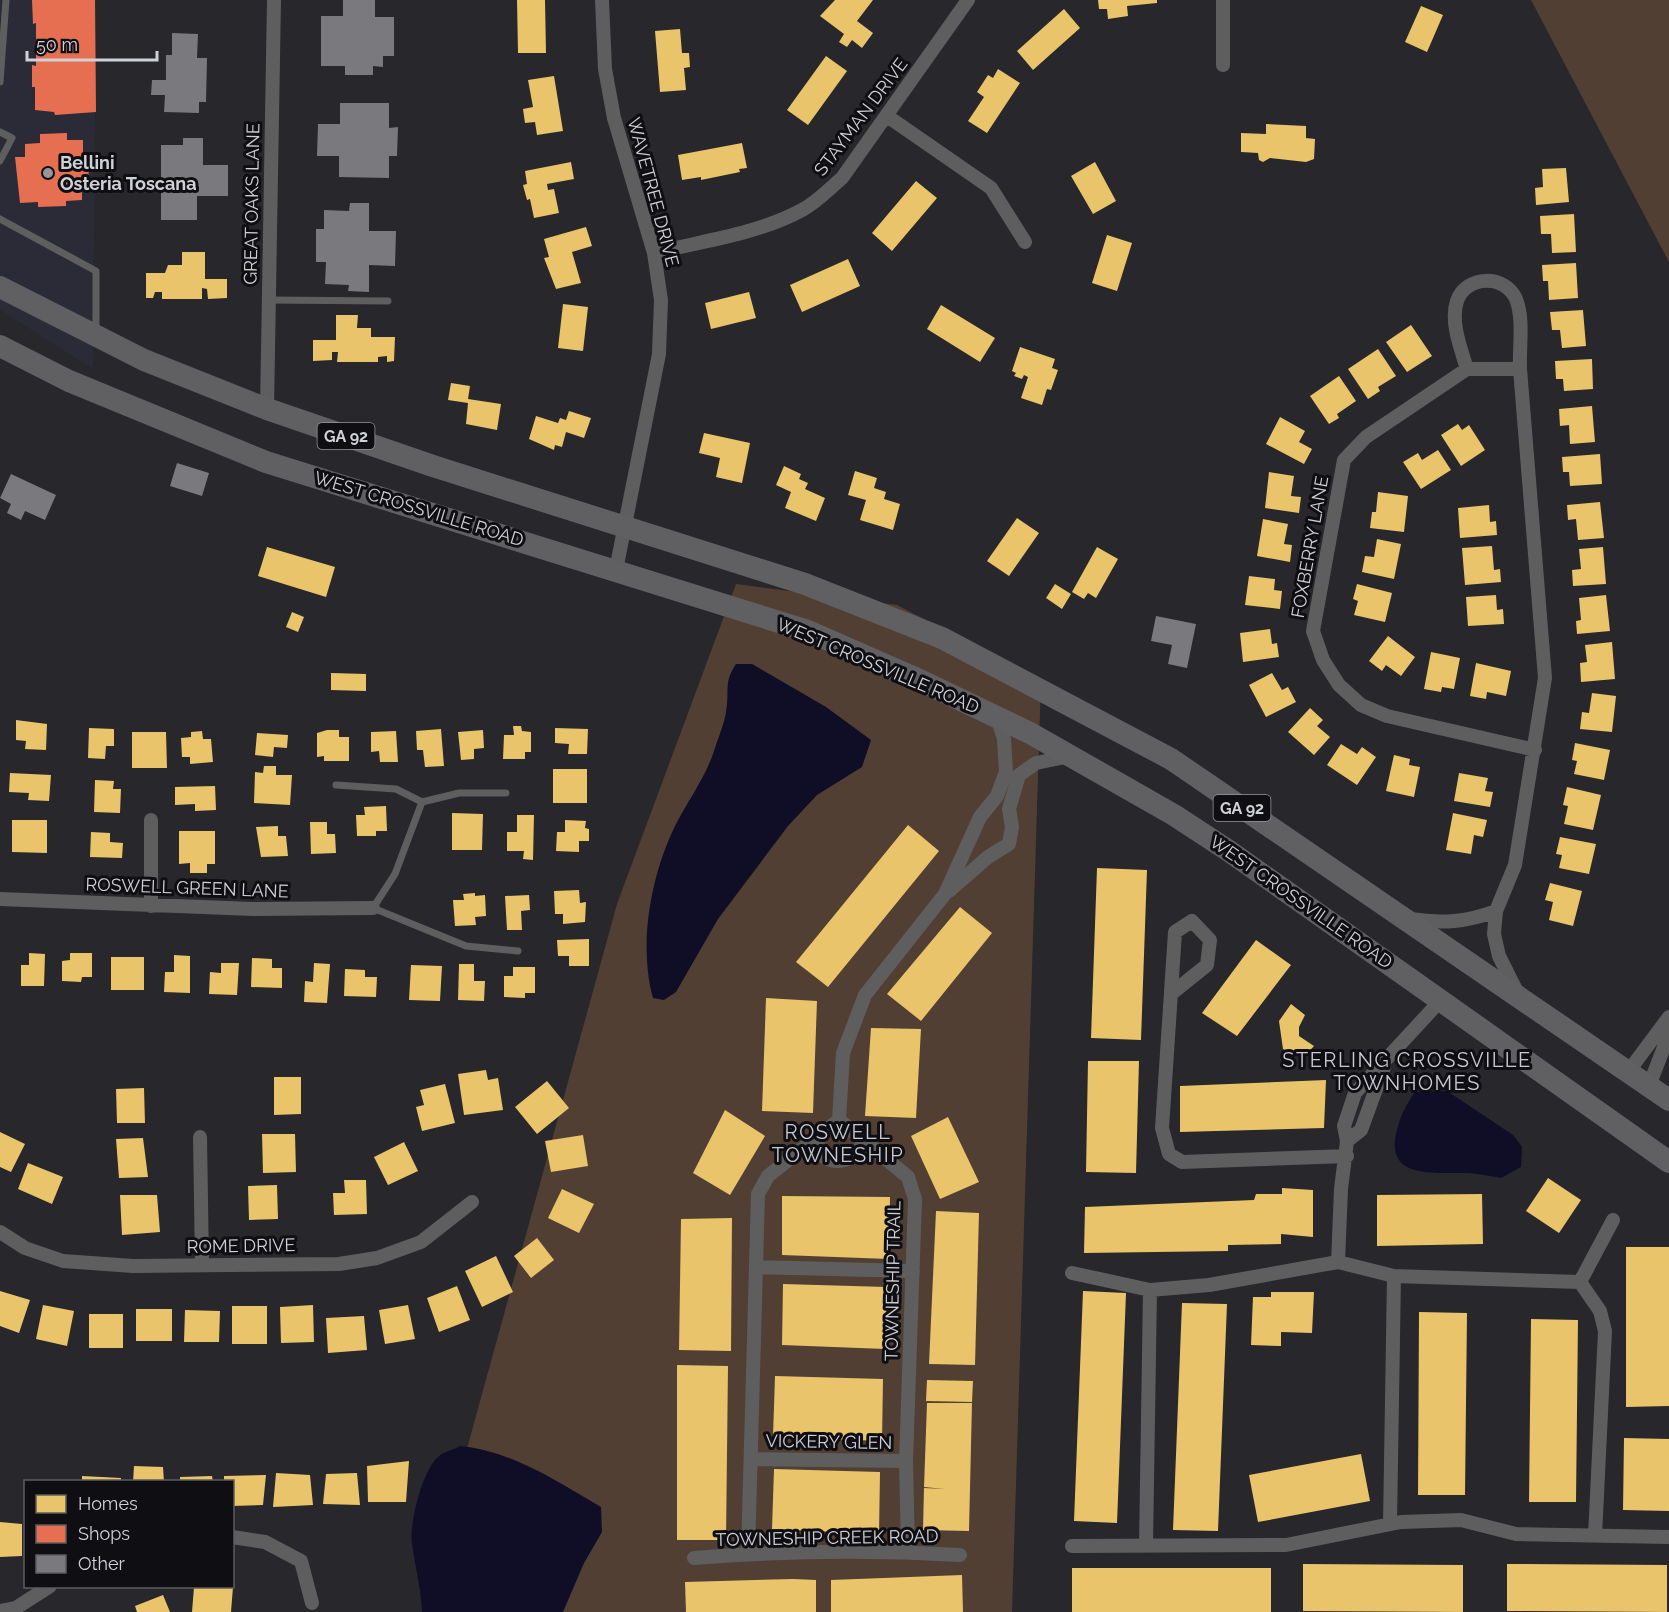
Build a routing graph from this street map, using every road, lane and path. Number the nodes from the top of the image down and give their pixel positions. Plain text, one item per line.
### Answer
1 (6, 0) edge
2 (274, 0) edge
3 (602, 0) edge
4 (968, 0) edge
5 (1223, 0) edge
6 (1223, 65) dead end
7 (0, 82) edge
8 (887, 116) junction
9 (0, 132) edge
10 (0, 161) edge
11 (0, 219) edge
12 (1025, 242) dead end
13 (654, 253) junction
14 (0, 287) edge
15 (269, 300) junction
16 (388, 301) dead end
17 (96, 336) junction
18 (0, 346) edge
19 (1467, 369) junction
20 (1520, 369) junction
21 (267, 409) junction
22 (624, 526) junction
23 (616, 570) junction
24 (997, 717) junction
25 (1535, 750) junction
26 (1071, 756) junction
27 (1013, 774) junction
28 (336, 785) dead end
29 (506, 793) dead end
30 (422, 802) junction
31 (151, 820) dead end
32 (945, 894) junction
33 (0, 899) edge
34 (151, 906) junction
35 (373, 908) junction
36 (1496, 911) junction
37 (1406, 919) junction
38 (518, 951) dead end
39 (1171, 994) junction
40 (1520, 998) junction
41 (1441, 1000) junction
42 (1669, 1017) edge
43 (1669, 1034) edge
44 (1628, 1072) junction
45 (1648, 1086) junction
46 (1669, 1100) edge
47 (839, 1120) junction
48 (858, 1134) junction
49 (820, 1136) junction
50 (200, 1137) dead end
51 (1347, 1156) junction
52 (1669, 1162) edge
53 (472, 1202) dead end
54 (1614, 1220) dead end
55 (0, 1232) edge
56 (1338, 1262) junction
57 (202, 1264) junction
58 (758, 1267) junction
59 (913, 1271) junction
60 (1072, 1273) dead end
61 (1394, 1276) junction
62 (1580, 1282) junction
63 (1150, 1290) junction
64 (751, 1459) junction
65 (906, 1461) junction
66 (1390, 1524) junction
67 (1595, 1536) junction
68 (234, 1537) edge
69 (1669, 1538) edge
70 (1072, 1546) dead end
71 (1146, 1546) junction
72 (908, 1552) junction
73 (748, 1554) junction
74 (960, 1555) dead end
75 (694, 1558) dead end
76 (48, 1588) edge
77 (312, 1603) dead end
78 (0, 1611) edge

1 - 7 lane
2 - 15 street, GREAT OAKS LANE
3 - 13 street, WAVETREE DRIVE
4 - 8 street, STAYMAN DRIVE
5 - 6 street
8 - 12 street
8 - 13 street, STAYMAN DRIVE
9 - 10 lane
11 - 17 lane
13 - 22 street, WAVETREE DRIVE
14 - 17 main road, GA 92
15 - 16 lane
15 - 21 street, GREAT OAKS LANE
17 - 21 main road, GA 92
18 - 23 main road, WEST CROSSVILLE ROAD / GA 92
19 - 20 street
19 - 20 street
19 - 25 street, FOXBERRY LANE
20 - 25 street
21 - 22 main road, GA 92
22 - 23 street, WAVETREE DRIVE
22 - 37 main road, GA 92
23 - 24 main road, WEST CROSSVILLE ROAD / GA 92
24 - 26 main road, WEST CROSSVILLE ROAD / GA 92
24 - 27 street
25 - 36 street
26 - 27 street
26 - 41 main road, WEST CROSSVILLE ROAD / GA 92
27 - 32 street
27 - 32 street
28 - 30 lane
29 - 30 lane
30 - 35 lane
31 - 34 street
32 - 47 street
33 - 34 street, ROSWELL GREEN LANE
34 - 35 street, ROSWELL GREEN LANE
35 - 38 lane
36 - 37 street
36 - 40 street
37 - 40 main road, GA 92
39 - 39 street
39 - 51 street
40 - 44 main road, GA 92
41 - 51 street
41 - 52 main road, WEST CROSSVILLE ROAD / GA 92
42 - 44 street
43 - 45 street
44 - 45 main road, GA 92
45 - 46 main road, GA 92
47 - 48 street, TOWNESHIP TRAIL
47 - 49 street
48 - 49 street
48 - 59 street, TOWNESHIP TRAIL
49 - 58 street
50 - 57 street
51 - 56 street
53 - 57 street, ROME DRIVE
54 - 62 street
55 - 57 street, ROME DRIVE
56 - 61 street
56 - 63 street
58 - 59 street
58 - 64 street
59 - 65 street, TOWNESHIP TRAIL
60 - 63 street
61 - 62 street
61 - 66 street
62 - 67 street
63 - 71 street
64 - 65 street, VICKERY GLEN
64 - 73 street
65 - 72 street, TOWNESHIP TRAIL
66 - 67 street
66 - 71 street
67 - 69 street
68 - 77 street
70 - 71 street
72 - 73 street, TOWNESHIP CREEK ROAD
72 - 74 street, TOWNESHIP CREEK ROAD
73 - 75 street, TOWNESHIP CREEK ROAD
76 - 78 street

